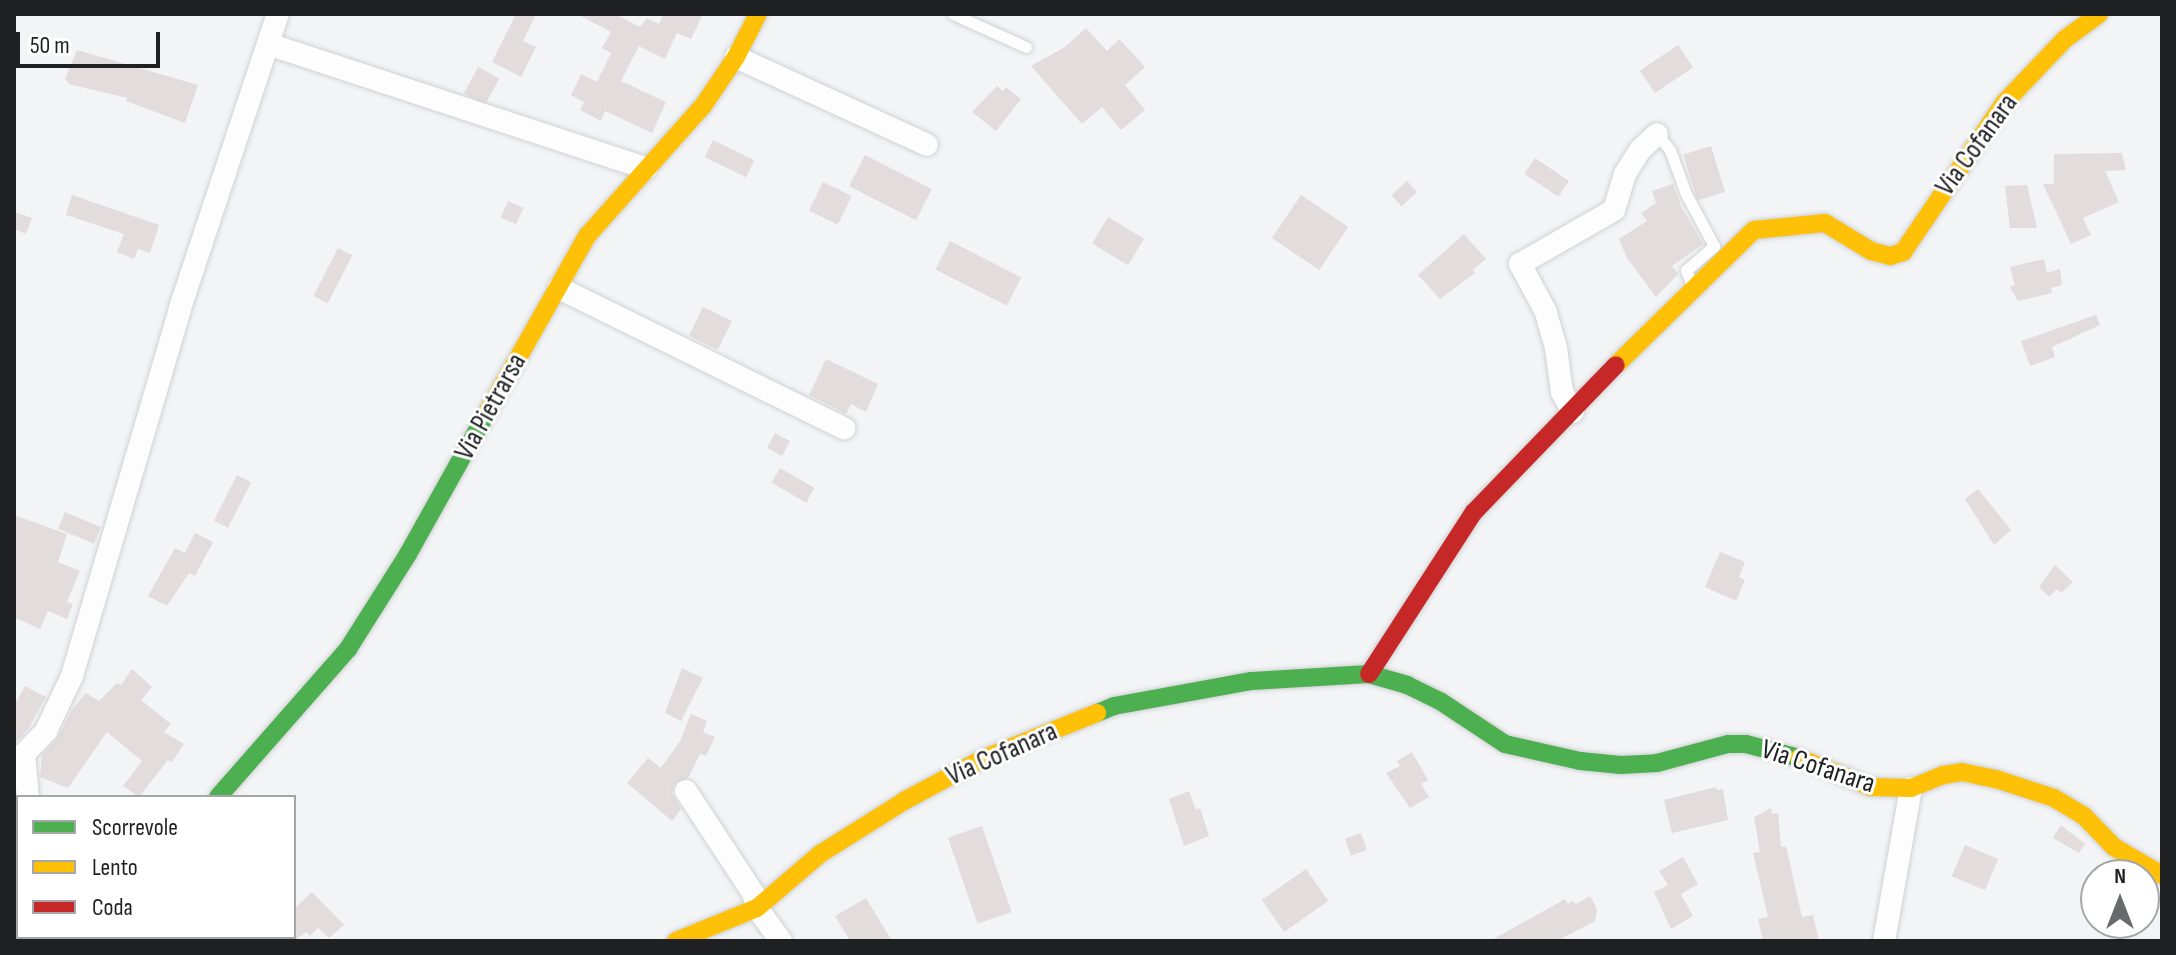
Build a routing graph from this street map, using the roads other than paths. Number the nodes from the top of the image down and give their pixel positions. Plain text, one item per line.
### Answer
1 (278, 14) edge
2 (758, 14) edge
3 (953, 14) edge
4 (2099, 14) edge
5 (268, 44) junction
6 (1026, 47) dead end
7 (736, 57) junction
8 (1657, 134) joint
9 (927, 145) dead end
10 (646, 168) junction
11 (1693, 286) junction
12 (559, 288) junction
13 (1573, 412) junction
14 (844, 428) dead end
15 (1369, 674) junction
16 (1911, 788) junction
17 (686, 791) dead end
18 (28, 795) edge
19 (220, 795) edge
20 (2162, 875) edge
21 (757, 908) junction
22 (676, 941) edge
23 (781, 941) edge
24 (1884, 941) edge

1 - 5 street
2 - 7 street, Via Pietrarsa
3 - 6 lane
4 - 11 street, Via Cofanara
5 - 10 street
5 - 18 street
7 - 9 street
7 - 10 street, Via Pietrarsa
8 - 11 lane, Via Cofanara
8 - 13 street, Via Cofanara
10 - 12 street, Via Pietrarsa
11 - 13 street, Via Cofanara
12 - 14 street
12 - 19 street, Via Pietrarsa
13 - 15 street, Via Cofanara
15 - 16 street, Via Cofanara
15 - 21 street, Via Cofanara
16 - 20 street, Via Cofanara
16 - 24 street
17 - 21 street
21 - 22 street, Via Cofanara
21 - 23 street

